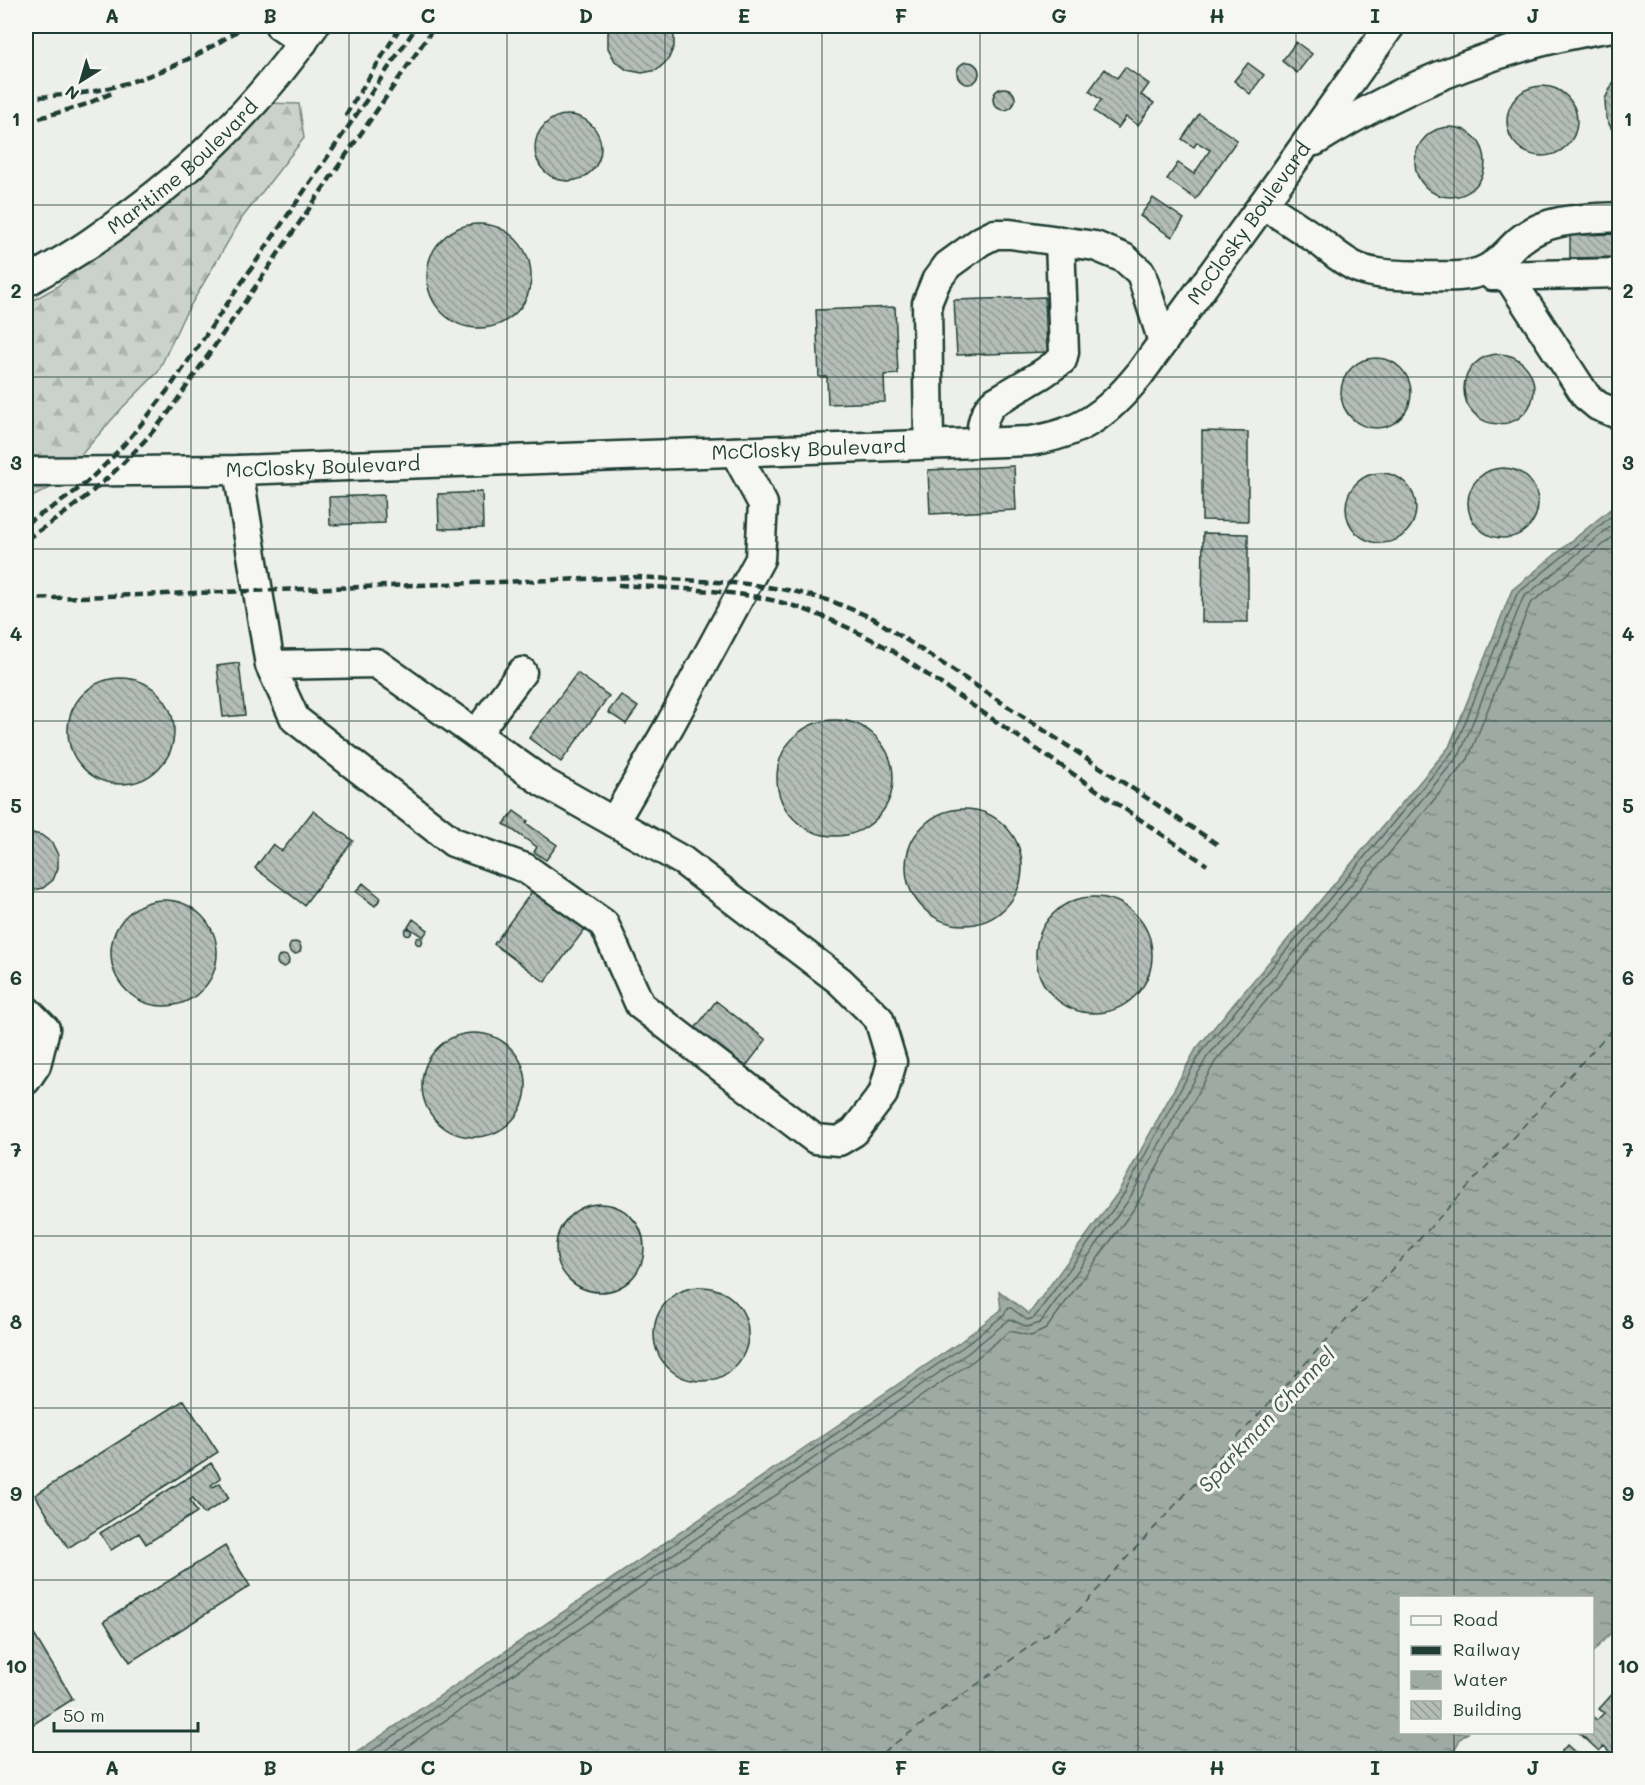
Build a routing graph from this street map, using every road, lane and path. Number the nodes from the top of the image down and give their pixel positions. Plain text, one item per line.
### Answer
1 (280, 26) edge
2 (1390, 26) edge
3 (1620, 26) edge
4 (309, 34) edge
5 (1303, 148) junction
6 (1263, 204) junction
7 (1620, 217) edge
8 (1059, 241) junction
9 (1620, 273) edge
10 (1508, 276) junction
11 (1454, 277) junction
12 (27, 278) edge
13 (1163, 342) junction
14 (1620, 415) edge
15 (980, 442) junction
16 (929, 444) junction
17 (735, 452) junction
18 (238, 470) junction
19 (26, 472) edge
20 (270, 665) junction
21 (522, 672) dead end
22 (476, 735) junction
23 (614, 822) junction
24 (26, 1010) edge
25 (26, 1080) edge

1 - 4 street
2 - 5 street, McClosky Boulevard
3 - 5 street
4 - 12 street, Maritime Boulevard
5 - 6 street, McClosky Boulevard
6 - 11 street
6 - 13 street, McClosky Boulevard
7 - 11 street
8 - 13 street
8 - 15 street
8 - 16 street
9 - 10 street
10 - 11 street
10 - 14 street
13 - 15 street, McClosky Boulevard
15 - 16 street, McClosky Boulevard
16 - 17 street, McClosky Boulevard
17 - 18 street, McClosky Boulevard
17 - 23 street
18 - 19 street, McClosky Boulevard
18 - 20 street
20 - 22 street
20 - 23 street
21 - 22 street
22 - 23 street
24 - 25 street

